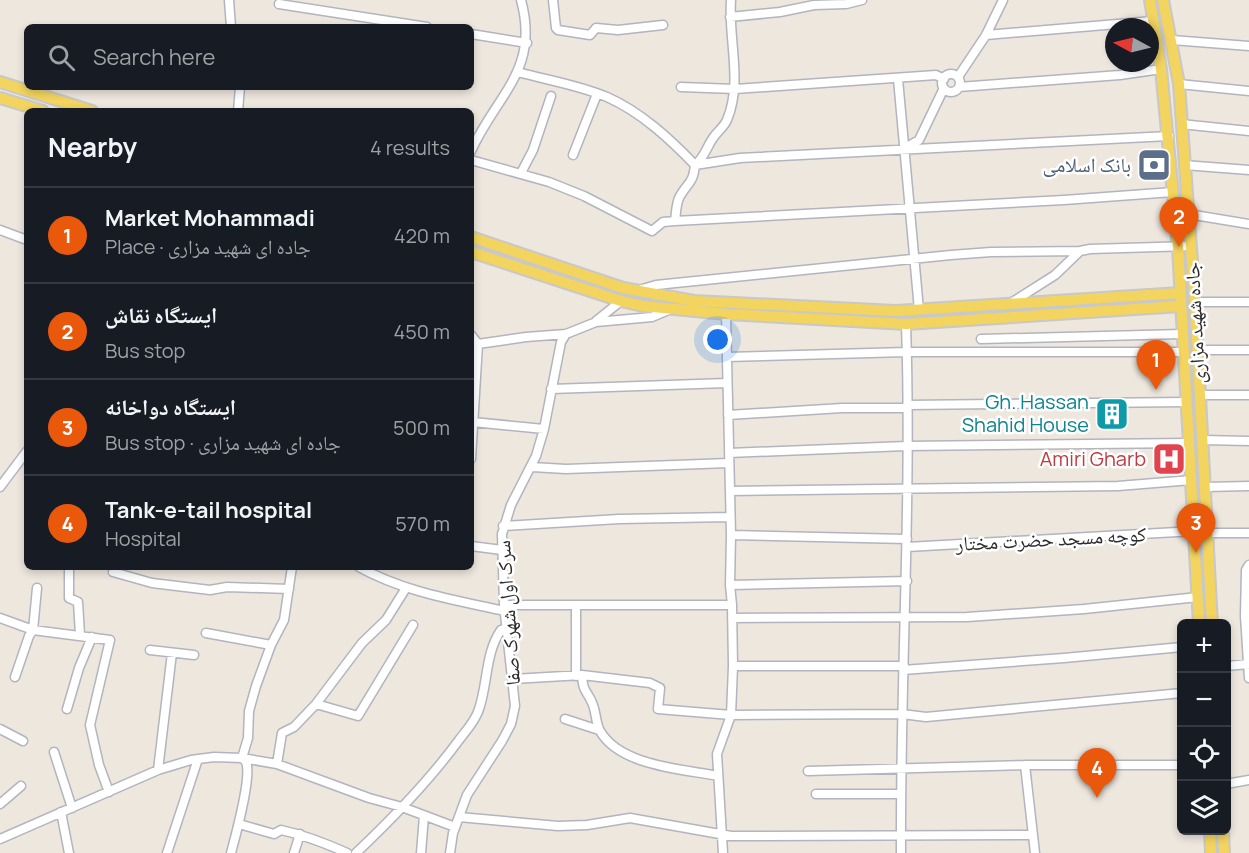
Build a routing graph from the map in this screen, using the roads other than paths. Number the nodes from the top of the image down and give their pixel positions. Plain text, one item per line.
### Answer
1 (230, 0) edge
2 (521, 0) edge
3 (554, 0) edge
4 (731, 0) edge
5 (862, 0) edge
6 (1003, 0) edge
7 (1150, 0) edge
8 (1163, 0) edge
9 (834, 3) edge
10 (279, 4) dead end
11 (730, 17) junction
12 (1153, 18) edge
13 (231, 24) edge
14 (408, 24) edge
15 (663, 25) dead end
16 (1105, 25) edge
17 (474, 34) edge
18 (986, 35) junction
19 (1172, 40) junction
20 (527, 43) junction
21 (1249, 46) edge
22 (1159, 57) edge
23 (1161, 69) junction
24 (518, 72) junction
25 (958, 77) junction
26 (898, 79) junction
27 (944, 79) junction
28 (0, 82) edge
29 (1179, 84) junction
30 (681, 87) dead end
31 (959, 87) junction
32 (944, 88) junction
33 (735, 89) junction
34 (24, 90) edge
35 (25, 90) edge
36 (240, 90) edge
37 (1249, 91) edge
38 (597, 94) junction
39 (551, 96) dead end
40 (0, 98) edge
41 (33, 108) edge
42 (82, 108) edge
43 (238, 108) edge
44 (1181, 124) junction
45 (1249, 131) edge
46 (1169, 136) junction
47 (474, 146) edge
48 (904, 149) junction
49 (573, 154) dead end
50 (474, 161) edge
51 (695, 165) junction
52 (1184, 165) junction
53 (1249, 170) edge
54 (521, 172) junction
55 (1173, 192) junction
56 (911, 207) junction
57 (1188, 214) junction
58 (675, 221) junction
59 (1249, 224) edge
60 (0, 230) edge
61 (474, 238) edge
62 (24, 239) edge
63 (1191, 246) junction
64 (1178, 247) junction
65 (1080, 251) junction
66 (474, 253) edge
67 (915, 259) junction
68 (635, 291) junction
69 (1180, 293) junction
70 (647, 294) junction
71 (621, 301) junction
72 (1195, 302) junction
73 (1249, 302) edge
74 (1008, 305) junction
75 (643, 306) junction
76 (1181, 306) junction
77 (671, 309) junction
78 (919, 310) junction
79 (726, 314) junction
80 (596, 322) junction
81 (906, 324) junction
82 (566, 334) junction
83 (1182, 334) junction
84 (474, 339) edge
85 (981, 339) dead end
86 (478, 344) junction
87 (1197, 350) junction
88 (1249, 350) edge
89 (906, 352) junction
90 (1184, 352) junction
91 (727, 357) junction
92 (728, 383) junction
93 (551, 389) junction
94 (1200, 395) junction
95 (1249, 395) edge
96 (1187, 402) junction
97 (474, 406) edge
98 (907, 406) junction
99 (728, 415) junction
100 (474, 422) edge
101 (544, 429) junction
102 (1202, 440) junction
103 (1249, 441) edge
104 (1190, 443) junction
105 (906, 446) junction
106 (729, 453) junction
107 (24, 455) edge
108 (729, 463) junction
109 (532, 467) junction
110 (1192, 480) junction
111 (1249, 486) edge
112 (0, 487) edge
113 (1205, 487) junction
114 (908, 488) junction
115 (730, 491) junction
116 (730, 517) junction
117 (504, 526) junction
118 (1195, 531) junction
119 (1208, 533) junction
120 (1249, 533) edge
121 (731, 535) junction
122 (907, 543) junction
123 (474, 546) edge
124 (502, 550) junction
125 (1249, 565) edge
126 (69, 570) dead end
127 (292, 570) edge
128 (364, 570) edge
129 (113, 572) dead end
130 (907, 581) junction
131 (730, 585) junction
132 (37, 588) dead end
133 (406, 588) junction
134 (289, 589) junction
135 (1198, 597) junction
136 (576, 605) junction
137 (732, 605) junction
138 (504, 608) junction
139 (0, 618) edge
140 (732, 618) junction
141 (904, 618) junction
142 (1199, 619) edge
143 (1212, 619) edge
144 (413, 625) dead end
145 (1247, 626) edge
146 (507, 628) junction
147 (33, 630) junction
148 (206, 633) dead end
149 (81, 635) junction
150 (92, 637) junction
151 (271, 645) junction
152 (1177, 647) edge
153 (150, 650) dead end
154 (172, 653) junction
155 (194, 655) dead end
156 (1248, 664) edge
157 (733, 666) junction
158 (1231, 666) edge
159 (904, 668) junction
160 (579, 676) junction
161 (15, 677) dead end
162 (513, 678) junction
163 (1249, 678) edge
164 (1177, 693) edge
165 (316, 704) junction
166 (67, 709) dead end
167 (902, 714) junction
168 (731, 716) junction
169 (565, 719) dead end
170 (0, 729) edge
171 (599, 730) junction
172 (23, 741) dead end
173 (54, 752) dead end
174 (242, 758) junction
175 (198, 759) junction
176 (277, 764) junction
177 (1024, 765) junction
178 (1177, 765) edge
179 (901, 768) junction
180 (158, 770) junction
181 (808, 771) dead end
182 (718, 776) junction
183 (1249, 780) edge
184 (1231, 783) edge
185 (21, 786) dead end
186 (109, 792) junction
187 (816, 794) dead end
188 (901, 794) junction
189 (0, 804) edge
190 (402, 807) junction
191 (72, 808) junction
192 (61, 812) junction
193 (424, 816) junction
194 (459, 817) junction
195 (239, 824) junction
196 (455, 827) junction
197 (300, 834) junction
198 (723, 835) junction
199 (1032, 835) junction
200 (1210, 835) edge
201 (1223, 835) edge
202 (901, 836) junction
203 (0, 839) edge
204 (69, 853) edge
205 (167, 853) edge
206 (231, 853) edge
207 (294, 853) edge
208 (346, 853) edge
209 (356, 853) edge
210 (421, 853) edge
211 (450, 853) edge
212 (723, 853) edge
213 (901, 853) edge
214 (1035, 853) edge
215 (1211, 853) edge
216 (1224, 853) edge

1 - 13 street
2 - 20 street
3 - 15 street
4 - 11 street
5 - 9 street
6 - 18 street
7 - 12 main road
8 - 19 main road, جاده شهید مزاری
9 - 11 street
10 - 14 street
11 - 33 street
16 - 18 street
17 - 20 street
18 - 25 street
19 - 21 street
19 - 29 main road, جاده شهید مزاری
20 - 24 street
22 - 23 main road
23 - 31 street
23 - 46 main road
24 - 38 street
24 - 47 street
25 - 27 street
25 - 31 street
26 - 27 street
26 - 33 street
26 - 48 street
27 - 32 street
28 - 34 main road
29 - 37 street
29 - 44 main road, جاده شهید مزاری
30 - 33 street
31 - 32 street
32 - 48 street
33 - 51 street
35 - 42 main road
36 - 43 street
38 - 49 street
38 - 51 street
39 - 54 street
40 - 41 main road
44 - 45 street
44 - 52 main road, جاده شهید مزاری
46 - 48 street
46 - 55 main road
48 - 51 street
48 - 56 street
50 - 54 street
51 - 58 street
52 - 53 street
52 - 57 main road, جاده شهید مزاری
54 - 58 street
55 - 56 street
55 - 64 main road
56 - 58 street
56 - 67 street
57 - 59 street
57 - 63 main road, جاده شهید مزاری
60 - 62 street
61 - 68 main road
63 - 64 street
63 - 72 main road, جاده شهید مزاری
64 - 65 street
64 - 69 main road
65 - 67 street
65 - 74 street
66 - 71 main road
67 - 68 street
67 - 78 street
68 - 70 main road
69 - 74 main road
69 - 76 main road
70 - 75 main road
70 - 78 main road
71 - 75 main road
71 - 80 street
72 - 73 street
72 - 87 main road, جاده شهید مزاری
74 - 78 main road
75 - 77 main road
76 - 81 main road
76 - 83 main road
77 - 79 main road
77 - 80 street
79 - 81 main road
79 - 91 street
80 - 82 street
81 - 89 street
82 - 86 street
82 - 93 street, سرک اول شهرک صفا
83 - 85 street
83 - 90 main road
84 - 86 street
86 - 97 street
87 - 88 street
87 - 94 main road, جاده شهید مزاری
89 - 90 street
89 - 91 street
89 - 98 street
90 - 96 main road
91 - 92 street
92 - 93 street
92 - 99 street
93 - 101 street, سرک اول شهرک صفا
94 - 95 street
94 - 102 main road, جاده شهید مزاری
96 - 98 street
96 - 104 main road
98 - 99 street
98 - 105 street
99 - 106 street
100 - 101 street
101 - 109 street, سرک اول شهرک صفا
102 - 103 street
102 - 113 main road, جاده شهید مزاری
104 - 105 street
104 - 110 main road
105 - 106 street
105 - 114 street
106 - 108 street
107 - 112 street
108 - 109 street
108 - 115 street
109 - 117 street, سرک اول شهرک صفا
110 - 114 street
110 - 118 main road
111 - 113 street
113 - 119 main road, جاده شهید مزاری
114 - 115 street
114 - 122 street
115 - 116 street
116 - 117 street
116 - 121 street
117 - 124 street, سرک اول شهرک صفا
118 - 122 street, کوچه مسجد حضرت مختار
118 - 135 main road
119 - 120 street
119 - 143 main road, جاده شهید مزاری
121 - 122 street, کوچه مسجد حضرت مختار
121 - 131 street
122 - 130 street
123 - 124 street
124 - 138 street, سرک اول شهرک صفا
125 - 145 street
126 - 149 street
127 - 134 street
128 - 133 street
129 - 134 street
130 - 131 street
130 - 141 street
131 - 137 street
132 - 147 street
133 - 138 street
133 - 165 street
134 - 151 street
135 - 141 street
135 - 142 main road
136 - 137 street
136 - 138 street
136 - 160 street
137 - 140 street
138 - 146 street, سرک اول شهرک صفا
139 - 147 street
140 - 141 street
140 - 157 street
141 - 159 street
144 - 165 street
145 - 156 street
146 - 162 street, سرک اول شهرک صفا
146 - 190 street
147 - 149 street
147 - 161 street
148 - 151 street
149 - 150 street
150 - 166 street
150 - 186 street
151 - 174 street
152 - 159 street
153 - 154 street
154 - 155 street
154 - 180 street
156 - 158 street
156 - 163 street
157 - 159 street
157 - 168 street
159 - 167 street
160 - 162 street
160 - 168 street
160 - 171 street
162 - 194 street, سرک اول شهرک صفا
164 - 167 street
165 - 176 street
167 - 168 street
167 - 179 street
168 - 182 street
169 - 171 street
170 - 172 street
171 - 182 street
173 - 191 street
174 - 175 street
174 - 176 street
174 - 195 street
175 - 180 street
175 - 205 street
176 - 190 street
177 - 178 street
177 - 179 street
177 - 199 street
179 - 181 street
179 - 188 street
180 - 186 street
182 - 198 street
183 - 184 street
185 - 189 street
186 - 191 street
187 - 188 street
188 - 202 street
190 - 193 street
190 - 209 street
191 - 192 street
192 - 203 street
192 - 204 street
193 - 196 street
193 - 210 street
194 - 196 street, سرک اول شهرک صفا
194 - 198 street
195 - 197 street
195 - 206 street
196 - 211 street, سرک اول شهرک صفا
197 - 207 street
197 - 208 street
198 - 202 street
198 - 212 street
199 - 202 street
199 - 214 street
200 - 215 main road
201 - 216 main road
202 - 213 street

